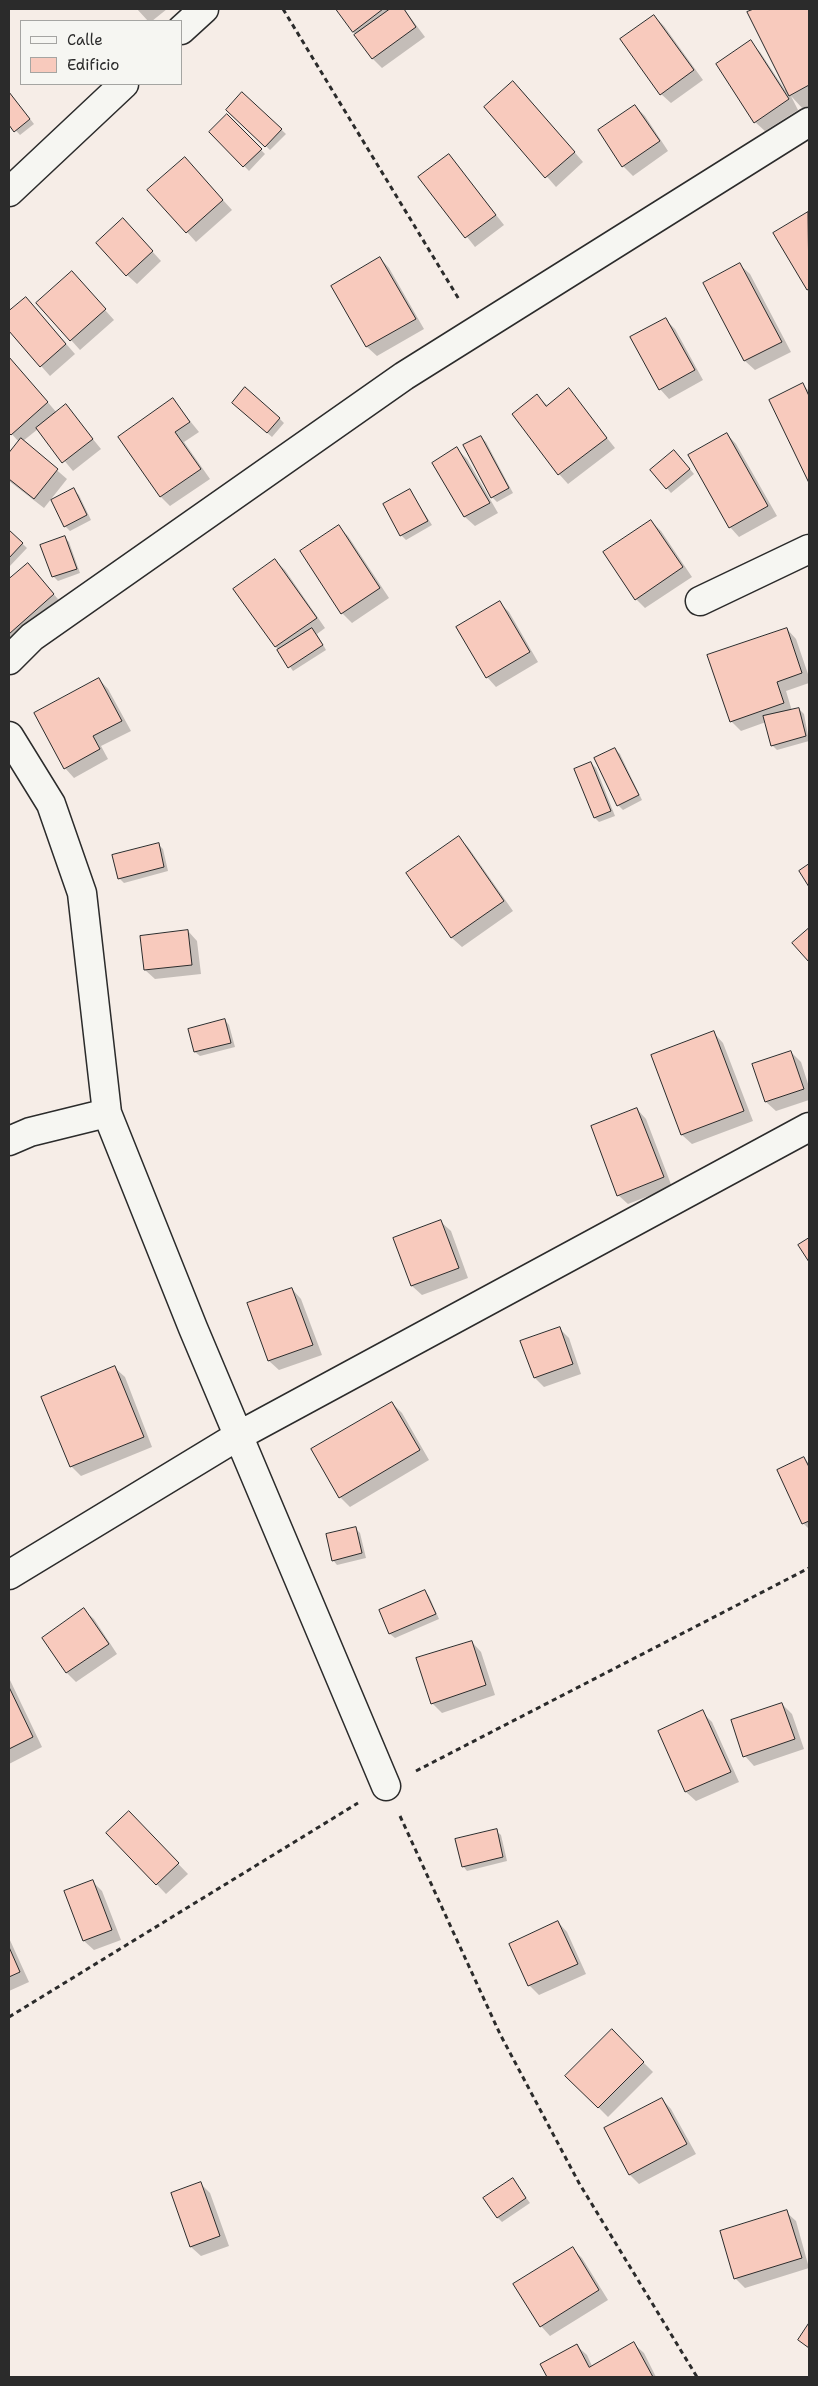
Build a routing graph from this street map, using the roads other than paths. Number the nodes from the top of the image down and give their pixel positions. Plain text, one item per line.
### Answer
1 (204, 9) edge
2 (182, 29) edge
3 (123, 85) edge
4 (809, 122) edge
5 (9, 192) edge
6 (809, 549) edge
7 (700, 601) dead end
8 (9, 660) edge
9 (9, 736) edge
10 (107, 1113) junction
11 (809, 1127) edge
12 (9, 1140) edge
13 (238, 1436) junction
14 (9, 1576) edge
15 (386, 1786) road end

1 - 2 street
3 - 5 street
4 - 8 street
6 - 7 street
9 - 10 street
10 - 12 street
10 - 13 street
11 - 13 street
13 - 14 street
13 - 15 street

